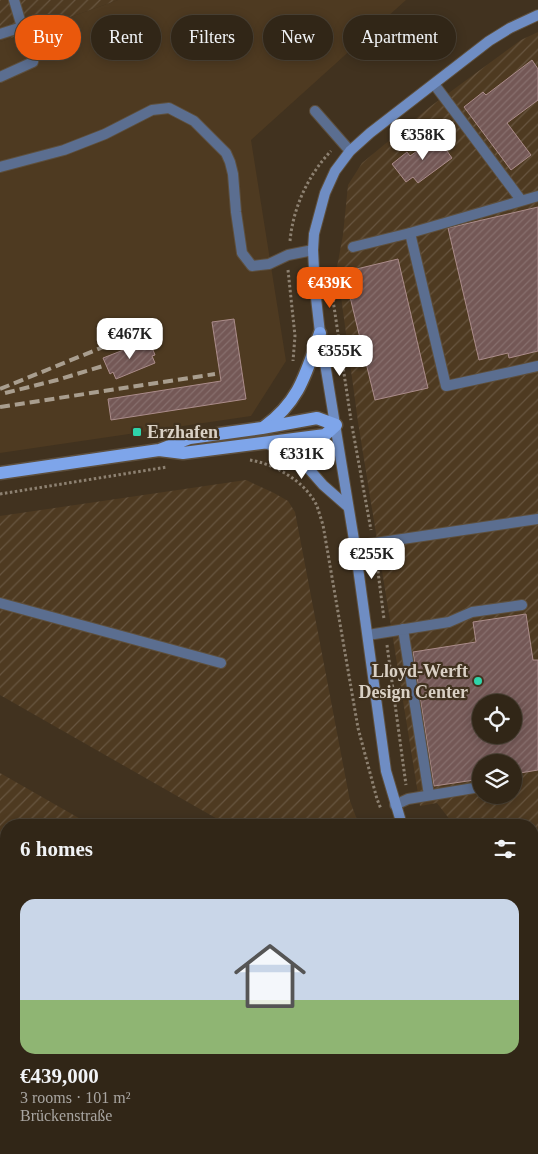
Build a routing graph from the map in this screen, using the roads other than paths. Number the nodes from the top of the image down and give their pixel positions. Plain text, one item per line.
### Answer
1 (14, 0) edge
2 (18, 15) edge
3 (538, 15) edge
4 (15, 29) edge
5 (0, 34) edge
6 (33, 60) edge
7 (0, 77) edge
8 (434, 84) junction
9 (315, 110) dead end
10 (350, 151) junction
11 (0, 167) edge
12 (538, 196) edge
13 (521, 200) junction
14 (410, 233) junction
15 (353, 246) dead end
16 (313, 250) junction
17 (320, 333) junction
18 (538, 366) edge
19 (336, 425) junction
20 (262, 428) junction
21 (264, 443) junction
22 (159, 450) junction
23 (0, 473) edge
24 (347, 506) junction
25 (538, 519) edge
26 (355, 546) junction
27 (0, 604) edge
28 (522, 605) dead end
29 (403, 629) junction
30 (368, 635) junction
31 (221, 663) dead end
32 (472, 787) edge
33 (429, 795) junction
34 (395, 805) junction
35 (400, 819) edge

1 - 2 lane
3 - 8 street
4 - 5 lane
6 - 7 lane
8 - 10 street
8 - 13 lane
9 - 10 lane
10 - 16 street
11 - 16 lane
12 - 13 lane
13 - 14 lane
14 - 15 lane
14 - 18 lane
16 - 17 street
17 - 19 street
17 - 20 main road
19 - 20 main road
19 - 21 main road
19 - 24 street
20 - 22 main road
21 - 22 main road
21 - 24 street
22 - 23 main road
24 - 26 street
25 - 26 lane
26 - 30 street
27 - 31 lane
28 - 29 lane
29 - 30 lane
29 - 33 lane
30 - 34 street
32 - 33 lane
33 - 34 lane
34 - 35 street

